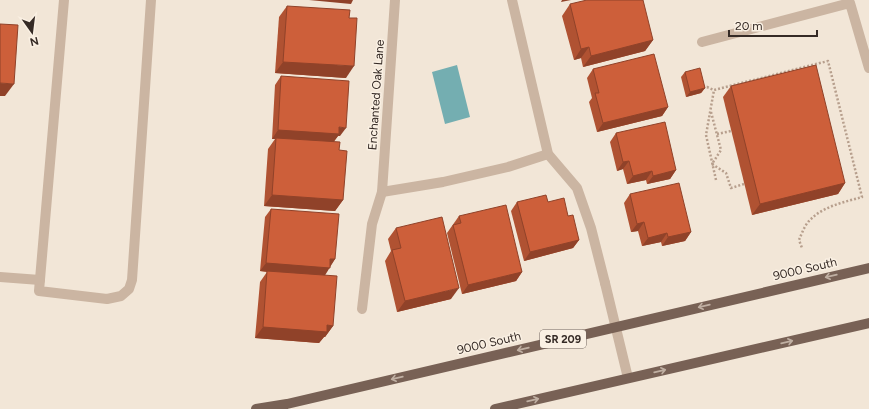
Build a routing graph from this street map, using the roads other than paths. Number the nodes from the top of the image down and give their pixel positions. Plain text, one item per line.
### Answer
1 (64, 0) edge
2 (151, 0) edge
3 (395, 0) edge
4 (512, 0) edge
5 (702, 42) dead end
6 (869, 68) edge
7 (548, 154) junction
8 (382, 192) junction
9 (869, 268) edge
10 (0, 277) edge
11 (40, 280) junction
12 (362, 309) dead end
13 (869, 323) edge
14 (616, 327) junction
15 (628, 378) junction
16 (256, 409) edge
17 (495, 409) edge

1 - 11 street
2 - 11 street
3 - 8 street, Enchanted Oak Lane
4 - 7 street
5 - 6 street
7 - 8 street
7 - 14 street
8 - 12 street, Enchanted Oak Lane
9 -> 14 main road, 9000 South / SR 209
10 - 11 street
15 -> 13 main road
14 - 15 street
14 -> 16 main road, 9000 South / SR 209
17 -> 15 main road

